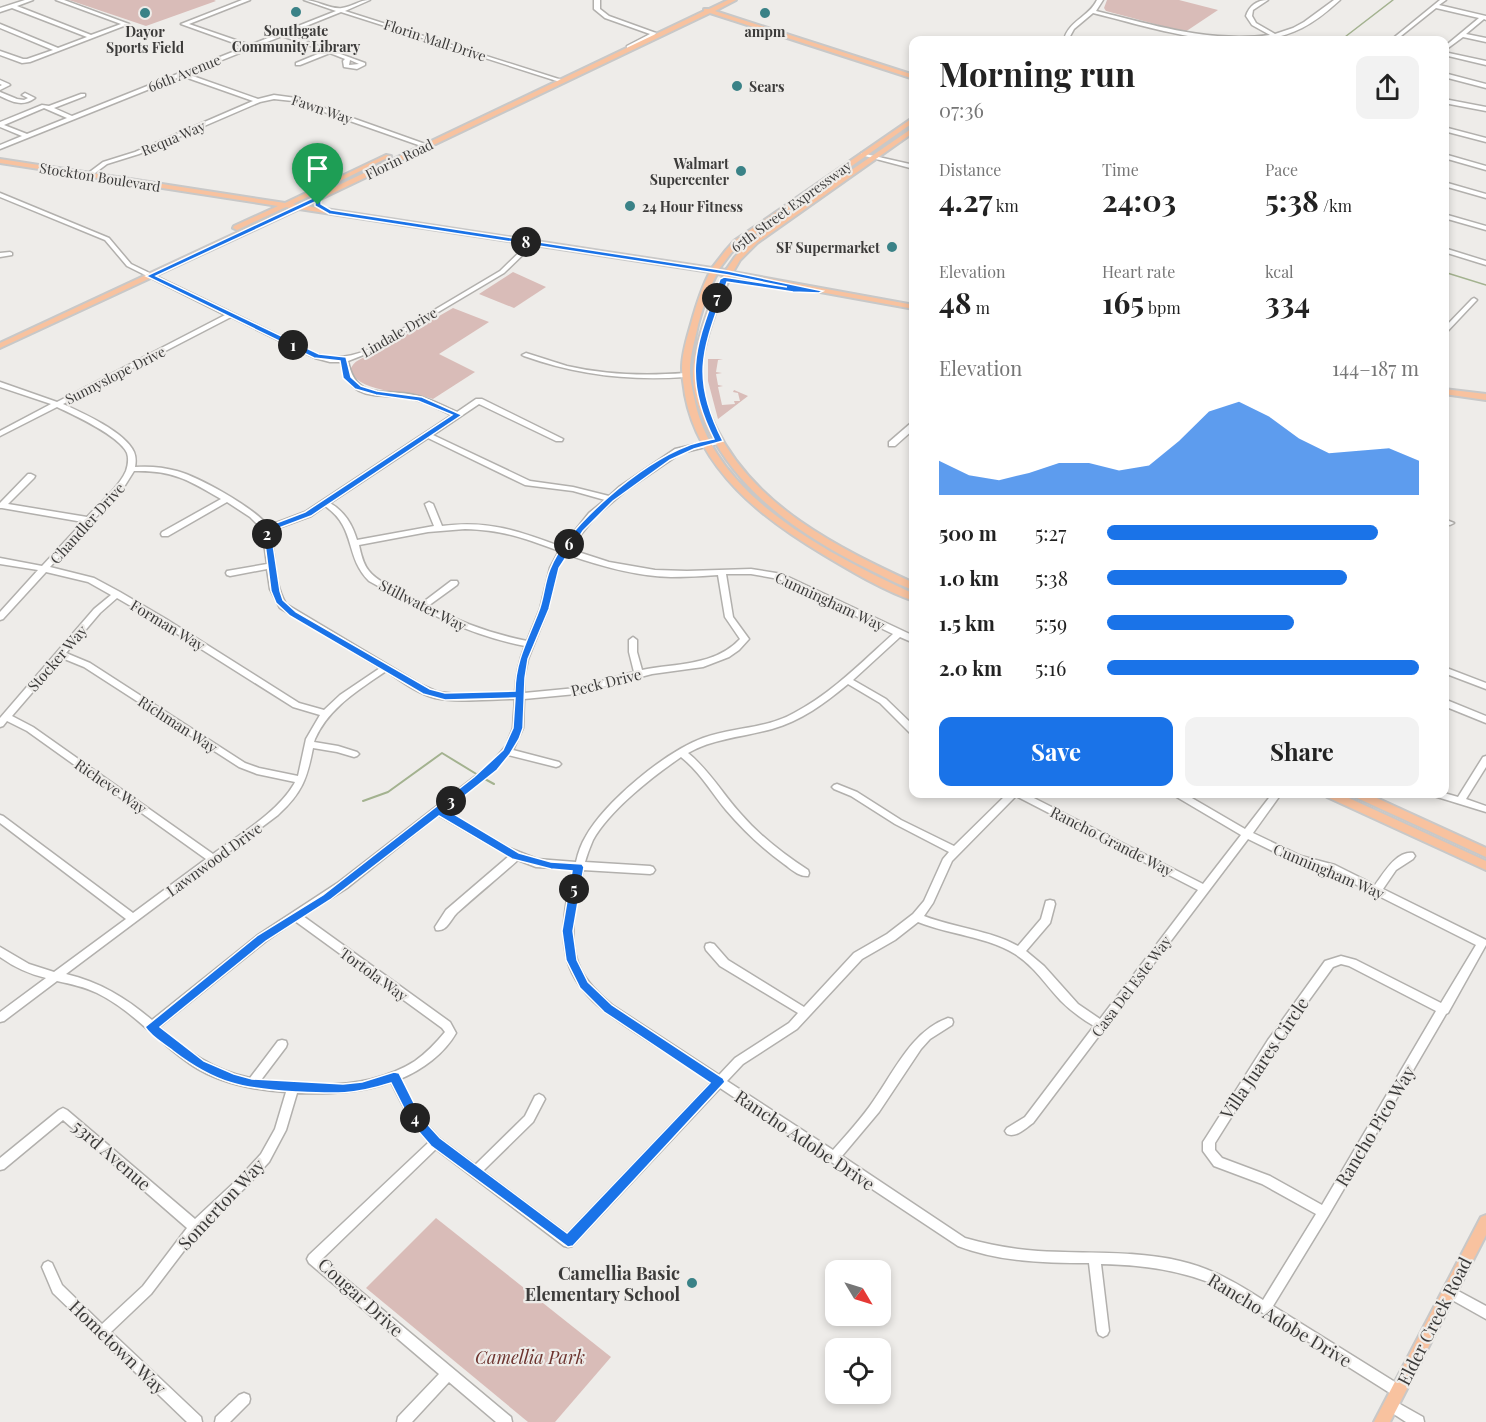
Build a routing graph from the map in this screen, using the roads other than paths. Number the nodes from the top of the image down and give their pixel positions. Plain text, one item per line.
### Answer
1 (30, 0) edge
2 (59, 0) edge
3 (247, 0) edge
4 (308, 0) edge
5 (367, 0) edge
6 (597, 0) edge
7 (719, 0) edge
8 (733, 0) edge
9 (1100, 0) edge
10 (1265, 0) edge
11 (1337, 0) edge
12 (1443, 0) edge
13 (12, 3) edge
14 (0, 4) edge
15 (1435, 6) junction
16 (715, 8) junction
17 (0, 10) edge
18 (706, 10) junction
19 (341, 11) junction
20 (1094, 12) junction
21 (1485, 17) edge
22 (0, 26) edge
23 (758, 27) junction
24 (651, 32) junction
25 (791, 32) junction
26 (281, 34) junction
27 (780, 34) junction
28 (1273, 35) junction
29 (1462, 35) junction
30 (1067, 36) edge
31 (1196, 36) edge
32 (1267, 36) edge
33 (1398, 36) edge
34 (91, 37) junction
35 (816, 40) junction
36 (1486, 40) edge
37 (251, 46) junction
38 (1449, 47) edge
39 (629, 49) junction
40 (58, 50) junction
41 (330, 51) junction
42 (0, 52) edge
43 (1449, 52) edge
44 (848, 53) junction
45 (349, 58) dead end
46 (1486, 63) edge
47 (298, 64) dead end
48 (909, 69) edge
49 (182, 74) junction
50 (909, 74) edge
51 (1449, 76) edge
52 (554, 78) junction
53 (562, 81) junction
54 (0, 82) edge
55 (1486, 86) edge
56 (0, 88) edge
57 (0, 94) edge
58 (83, 95) dead end
59 (258, 101) junction
60 (1449, 102) edge
61 (46, 107) junction
62 (1486, 109) edge
63 (72, 118) junction
64 (909, 122) edge
65 (0, 124) edge
66 (1449, 130) edge
67 (909, 133) edge
68 (26, 136) junction
69 (1486, 140) edge
70 (417, 142) junction
71 (426, 146) junction
72 (0, 147) edge
73 (863, 154) junction
74 (1449, 157) edge
75 (873, 158) junction
76 (0, 161) edge
77 (909, 166) edge
78 (1486, 168) edge
79 (89, 175) junction
80 (1449, 185) edge
81 (200, 193) junction
82 (808, 193) junction
83 (0, 195) edge
84 (1486, 196) edge
85 (319, 197) junction
86 (253, 205) junction
87 (292, 207) junction
88 (278, 209) junction
89 (329, 212) junction
90 (794, 212) junction
91 (781, 213) junction
92 (1449, 217) edge
93 (258, 218) junction
94 (1486, 228) edge
95 (765, 233) junction
96 (530, 246) junction
97 (1449, 251) edge
98 (10, 254) dead end
99 (0, 255) edge
100 (1486, 262) edge
101 (146, 274) junction
102 (712, 274) junction
103 (726, 276) junction
104 (1474, 300) dead end
105 (909, 306) edge
106 (230, 315) junction
107 (697, 316) junction
108 (1449, 328) edge
109 (0, 339) edge
110 (0, 346) edge
111 (526, 355) dead end
112 (699, 356) junction
113 (344, 359) junction
114 (686, 375) junction
115 (0, 384) edge
116 (1449, 392) edge
117 (1486, 397) edge
118 (701, 400) junction
119 (57, 405) junction
120 (458, 415) junction
121 (909, 429) edge
122 (0, 434) edge
123 (428, 435) junction
124 (559, 439) dead end
125 (719, 441) junction
126 (706, 443) junction
127 (892, 444) dead end
128 (131, 469) junction
129 (31, 476) dead end
130 (226, 499) junction
131 (610, 499) junction
132 (325, 503) junction
133 (429, 504) dead end
134 (1, 506) edge
135 (88, 520) junction
136 (439, 528) junction
137 (267, 530) junction
138 (165, 534) dead end
139 (356, 543) junction
140 (564, 550) junction
141 (0, 561) edge
142 (271, 566) junction
143 (45, 569) junction
144 (722, 572) junction
145 (230, 573) dead end
146 (454, 583) dead end
147 (909, 585) edge
148 (117, 594) junction
149 (909, 596) edge
150 (423, 606) junction
151 (0, 617) edge
152 (899, 633) junction
153 (909, 638) edge
154 (633, 640) dead end
155 (530, 644) junction
156 (62, 654) junction
157 (385, 668) junction
158 (1449, 673) edge
159 (639, 674) junction
160 (847, 680) junction
161 (1486, 686) edge
162 (520, 694) junction
163 (1449, 704) edge
164 (325, 714) junction
165 (1486, 720) edge
166 (3, 721) edge
167 (909, 727) edge
168 (309, 744) junction
169 (507, 752) junction
170 (681, 752) junction
171 (354, 754) dead end
172 (1486, 759) edge
173 (556, 764) dead end
174 (301, 780) junction
175 (837, 787) dead end
176 (1008, 798) edge
177 (1027, 798) edge
178 (1185, 798) edge
179 (1274, 798) edge
180 (1340, 798) edge
181 (1368, 798) edge
182 (1449, 798) edge
183 (1460, 801) junction
184 (1486, 810) edge
185 (439, 811) junction
186 (0, 818) edge
187 (1247, 834) junction
188 (955, 851) junction
189 (1486, 853) edge
190 (516, 856) junction
191 (1410, 856) dead end
192 (213, 859) junction
193 (1486, 866) edge
194 (578, 867) junction
195 (650, 870) dead end
196 (804, 873) dead end
197 (1204, 889) junction
198 (1377, 891) junction
199 (1050, 904) dead end
200 (295, 916) junction
201 (917, 917) junction
202 (133, 919) junction
203 (441, 927) dead end
204 (1482, 943) joint
205 (710, 947) dead end
206 (0, 951) edge
207 (1020, 951) junction
208 (54, 977) junction
209 (1444, 1010) junction
210 (806, 1013) junction
211 (0, 1018) edge
212 (948, 1022) dead end
213 (1101, 1025) junction
214 (151, 1027) junction
215 (282, 1044) dead end
216 (394, 1077) junction
217 (718, 1082) junction
218 (252, 1084) junction
219 (293, 1088) junction
220 (539, 1100) dead end
221 (1011, 1131) dead end
222 (436, 1142) junction
223 (832, 1158) junction
224 (0, 1165) edge
225 (476, 1172) junction
226 (1324, 1212) junction
227 (1486, 1221) edge
228 (195, 1227) junction
229 (1094, 1259) junction
230 (48, 1267) dead end
231 (1449, 1292) junction
232 (1265, 1308) junction
233 (1486, 1314) edge
234 (1103, 1331) dead end
235 (102, 1332) junction
236 (448, 1373) junction
237 (1395, 1398) junction
238 (244, 1399) dead end
239 (196, 1422) edge
240 (220, 1422) edge
241 (403, 1422) edge
242 (506, 1422) edge
243 (1382, 1422) edge
244 (1418, 1422) edge

1 - 13 street
2 - 34 street
3 - 37 street
4 - 19 street, Florin Mall Drive
5 - 19 street, 66th Avenue
6 - 24 street
7 - 18 main road, Florin Road
8 - 16 main road, Florin Road
9 - 20 street
10 - 28 street
11 - 28 street
12 - 15 street
13 - 14 street
13 - 17 street
13 - 34 street
15 - 21 street
15 - 33 street
16 - 18 main road, Florin Road
16 - 25 main road
18 - 23 main road
18 - 24 main road, Florin Road
18 - 39 main road, Florin Road
19 - 26 street, 66th Avenue
19 - 52 street, Florin Mall Drive
20 - 30 street
20 - 31 street
21 - 29 street
22 - 40 street
23 - 25 main road
23 - 27 main road
24 - 39 street
24 - 52 main road, Florin Road
25 - 35 main road
26 - 37 street, 66th Avenue
26 - 41 street
27 - 35 main road
27 - 44 main road
28 - 32 street
29 - 36 street
29 - 38 street
34 - 40 street
35 - 44 main road
37 - 49 street, 66th Avenue
39 - 53 main road, Florin Road
40 - 42 street
41 - 45 street
41 - 47 street
43 - 46 street
44 - 48 main road
44 - 50 main road
49 - 59 street, Fawn Way
49 - 63 street, 66th Avenue
51 - 55 street
52 - 53 street, Florin Mall Drive
52 - 70 main road, Florin Road
53 - 71 main road, Florin Road
54 - 56 street
57 - 61 street
58 - 61 street
59 - 70 street, Fawn Way
59 - 79 street, Requa Way
60 - 62 street
61 - 63 street
61 - 65 street
63 - 68 street, 66th Avenue
64 - 73 main road, 65th Street Expressway
65 - 68 street
66 - 69 street
67 - 75 main road, 65th Street Expressway
68 - 72 street, 66th Avenue
70 - 71 street, Fawn Way
70 - 87 main road, Florin Road
71 - 85 main road, Florin Road
73 - 75 street
73 - 82 main road, 65th Street Expressway
74 - 78 street
75 - 77 street
75 - 90 main road, 65th Street Expressway
76 - 79 main road, Stockton Boulevard
79 - 81 main road, Stockton Boulevard
80 - 84 street
81 - 86 main road, Stockton Boulevard
81 - 87 main road, Stockton Boulevard
82 - 90 main road
82 - 91 main road, 65th Street Expressway
83 - 101 street, Lindale Drive
85 - 87 main road, Florin Road
85 - 89 main road
86 - 88 main road, Stockton Boulevard
86 - 93 main road
87 - 88 main road, Stockton Boulevard
87 - 89 main road, Stockton Boulevard
87 - 96 main road, Stockton Boulevard
87 - 101 main road, Florin Road
88 - 93 main road, Florin Road
89 - 96 main road, Stockton Boulevard
90 - 95 main road, 65th Street Expressway
91 - 95 main road
91 - 102 main road, 65th Street Expressway
92 - 94 street
93 - 101 main road, Florin Road
95 - 103 main road, 65th Street Expressway
96 - 102 main road, Stockton Boulevard
96 - 113 street, Lindale Drive
97 - 100 street
98 - 99 street
101 - 106 street, Lindale Drive
101 - 109 main road, Florin Road
101 - 110 main road, Florin Road
102 - 103 main road, Stockton Boulevard
102 - 107 main road, 65th Street Expressway
103 - 105 main road, Stockton Boulevard
103 - 112 main road, 65th Street Expressway
104 - 108 street
106 - 113 street, Lindale Drive
106 - 119 street, Sunnyslope Drive
107 - 112 main road
107 - 114 main road, 65th Street Expressway
111 - 114 street
112 - 118 main road, 65th Street Expressway
113 - 120 street
114 - 118 main road
114 - 126 main road, 65th Street Expressway
115 - 119 street, Chandler Drive
116 - 117 main road
118 - 125 main road, 65th Street Expressway
119 - 122 street, Sunnyslope Drive
119 - 128 street, Chandler Drive
120 - 123 street
120 - 124 street
121 - 127 street
123 - 131 street
123 - 132 street
125 - 126 street
125 - 147 main road, 65th Street Expressway
126 - 131 street
126 - 149 main road, 65th Street Expressway
128 - 130 street
128 - 135 street, Chandler Drive
129 - 134 street
130 - 137 street
130 - 138 street
131 - 140 street
132 - 137 street
132 - 139 street, Stillwater Way
133 - 136 street
134 - 135 street
135 - 143 street, Chandler Drive
136 - 139 street, Cunningham Way
136 - 140 street, Cunningham Way
137 - 142 street, Peck Drive
139 - 150 street, Stillwater Way
140 - 144 street, Cunningham Way
140 - 155 street
141 - 143 street, Forman Way
142 - 145 street
142 - 157 street, Peck Drive
143 - 148 street, Forman Way
143 - 151 street, Chandler Drive
144 - 152 street, Cunningham Way
144 - 159 street, Peck Drive
146 - 150 street
148 - 156 street, Stocker Way
148 - 164 street, Forman Way
150 - 155 street, Stillwater Way
152 - 153 street, Cunningham Way
152 - 160 street, Rancho Adobe Drive
154 - 159 street
155 - 162 street
156 - 166 street, Stocker Way
156 - 174 street, Richman Way
157 - 162 street, Peck Drive
157 - 164 street, Lawnwood Drive
158 - 161 street
159 - 162 street, Peck Drive
160 - 167 street
160 - 170 street, Rancho Adobe Drive
162 - 169 street
163 - 165 street
164 - 168 street, Lawnwood Drive
166 - 192 street, Richeve Way
168 - 171 street
168 - 174 street, Lawnwood Drive
169 - 173 street
169 - 185 street
170 - 194 street, Rancho Adobe Drive
170 - 196 street
172 - 183 street
174 - 192 street, Lawnwood Drive
175 - 188 street
176 - 188 street
177 - 197 street, Rancho Grande Way
178 - 187 street, Cunningham Way
179 - 187 street, Casa Del Este Way
180 - 193 main road
181 - 189 main road
182 - 183 street
183 - 184 street
185 - 190 street
185 - 200 street
186 - 202 street
187 - 197 street, Casa Del Este Way
187 - 198 street, Cunningham Way
188 - 201 street
190 - 194 street
190 - 203 street
191 - 198 street
192 - 202 street, Lawnwood Drive
194 - 195 street
194 - 217 street, Rancho Adobe Drive
197 - 213 street, Casa Del Este Way
198 - 204 street, Cunningham Way
199 - 207 street
200 - 214 street
200 - 216 street, Tortola Way
201 - 207 street
201 - 210 street
202 - 208 street, Lawnwood Drive
204 - 209 street, Rancho Pico Way
205 - 210 street
206 - 208 street
207 - 213 street
208 - 211 street, Lawnwood Drive
208 - 214 street
209 - 226 street, Rancho Pico Way
209 - 226 street, Villa Juares Circle
210 - 217 street
212 - 223 street
213 - 221 street, Casa Del Este Way
214 - 218 street
215 - 218 street
216 - 219 street
216 - 222 street
217 - 223 street, Rancho Adobe Drive
217 - 225 street
218 - 219 street
219 - 228 street, Somerton Way
220 - 225 street
222 - 225 street
222 - 236 street, Cougar Drive
223 - 229 street, Rancho Adobe Drive
224 - 228 street, 53rd Avenue
226 - 232 street, Rancho Pico Way
227 - 231 main road, Elder Creek Road
228 - 235 street, Somerton Way
229 - 232 street, Rancho Adobe Drive
229 - 234 street
230 - 235 street, Hometown Way
231 - 233 street
231 - 237 main road, Elder Creek Road
232 - 237 street, Rancho Adobe Drive
235 - 239 street, Hometown Way
236 - 241 street
236 - 242 street, Cougar Drive
237 - 243 main road, Elder Creek Road
237 - 244 street, Rancho Adobe Drive
238 - 240 street

